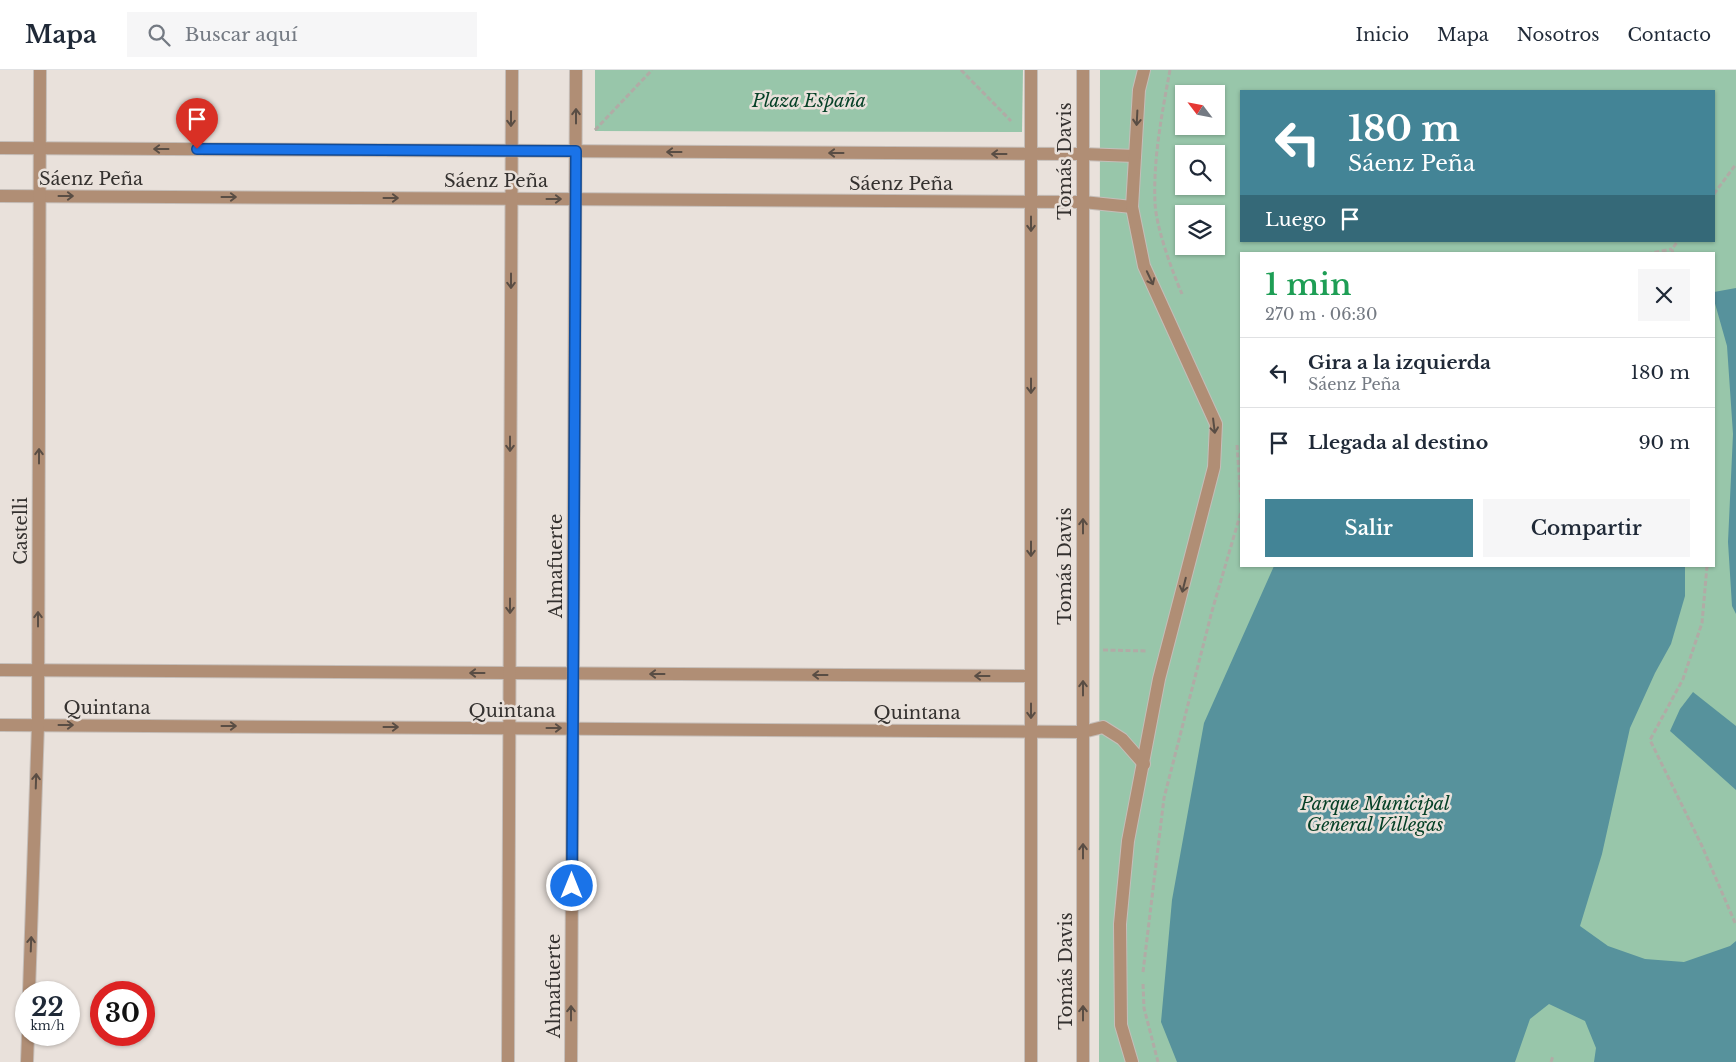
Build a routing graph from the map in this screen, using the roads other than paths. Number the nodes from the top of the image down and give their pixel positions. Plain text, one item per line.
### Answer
1 (40, 70) edge
2 (512, 70) edge
3 (576, 70) edge
4 (1031, 70) edge
5 (1084, 70) edge
6 (1144, 70) edge
7 (0, 148) edge
8 (40, 148) junction
9 (511, 151) junction
10 (576, 151) junction
11 (1030, 154) junction
12 (1083, 154) junction
13 (1135, 156) junction
14 (0, 196) edge
15 (40, 196) junction
16 (511, 199) junction
17 (576, 199) junction
18 (1031, 202) junction
19 (1083, 202) junction
20 (1132, 207) junction
21 (0, 670) edge
22 (38, 670) junction
23 (509, 673) junction
24 (573, 673) junction
25 (1031, 676) junction
26 (0, 725) edge
27 (38, 725) junction
28 (509, 728) junction
29 (573, 728) junction
30 (1031, 732) junction
31 (1083, 732) junction
32 (1144, 764) junction
33 (30, 981) edge
34 (28, 1046) edge
35 (27, 1062) edge
36 (508, 1062) edge
37 (571, 1062) edge
38 (1032, 1062) edge
39 (1083, 1062) edge
40 (1132, 1062) edge

1 - 8 street, Castelli
2 -> 9 street
10 -> 3 street, Almafuerte
4 - 11 street, Tomás Davis
5 - 12 street, Tomás Davis
6 -> 13 street
7 - 8 street, Sáenz Peña
9 -> 8 street, Sáenz Peña
8 - 15 street, Castelli
9 - 10 street, Sáenz Peña
9 - 16 street
11 -> 10 street, Sáenz Peña
10 - 17 street, Almafuerte
11 - 12 street, Sáenz Peña
11 - 18 street, Tomás Davis
12 - 13 street, Sáenz Peña
12 - 19 street, Tomás Davis
13 - 20 street
14 - 15 street, Sáenz Peña
15 -> 16 street, Sáenz Peña
22 -> 15 street, Castelli
16 -> 17 street, Sáenz Peña
16 -> 23 street
17 - 18 street, Sáenz Peña
17 - 24 street, Almafuerte
18 - 19 street, Sáenz Peña
18 -> 25 street, Tomás Davis
19 - 20 street, Sáenz Peña
31 -> 19 street, Tomás Davis
20 -> 32 street
21 - 22 street
23 -> 22 street
22 - 27 street, Castelli
23 - 24 street
23 - 28 street
25 -> 24 street
24 - 29 street, Almafuerte
25 -> 30 street, Tomás Davis
26 - 27 street, Quintana
27 -> 28 street, Quintana
33 -> 27 street, Castelli
28 -> 29 street, Quintana
28 - 36 street
29 - 30 street, Quintana
37 -> 29 street, Almafuerte
30 - 31 street, Quintana
30 - 38 street, Tomás Davis
31 - 32 street, Quintana
39 -> 31 street, Tomás Davis
32 - 40 street
34 - 35 street

